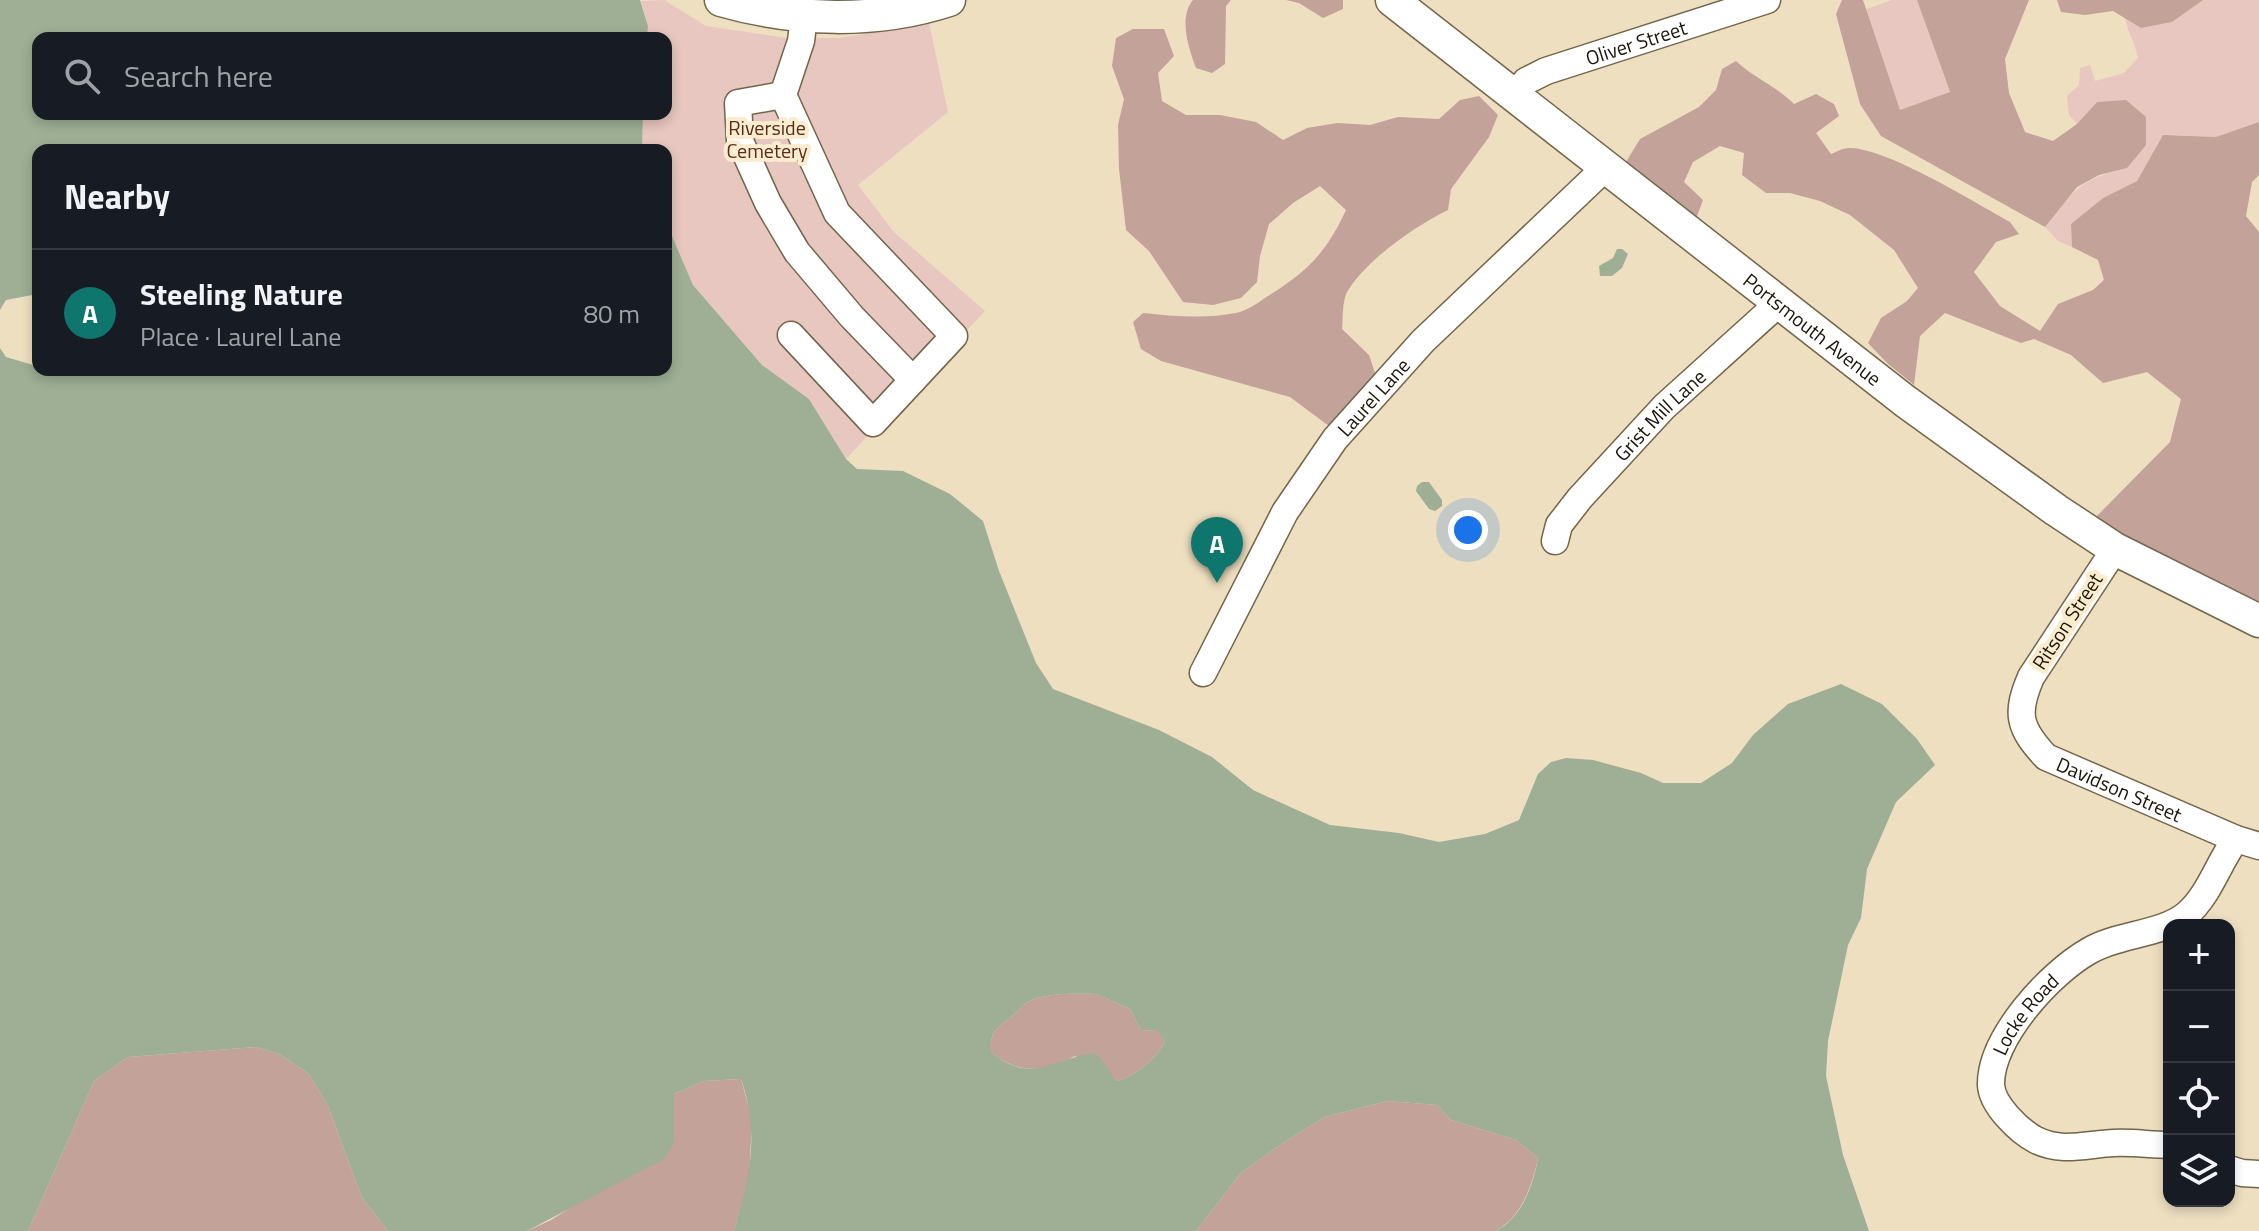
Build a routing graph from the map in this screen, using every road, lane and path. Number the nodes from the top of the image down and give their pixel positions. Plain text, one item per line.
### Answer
1 (721, 0) edge
2 (949, 0) edge
3 (1392, 0) edge
4 (1767, 0) edge
5 (804, 17) junction
6 (783, 95) junction
7 (1514, 96) junction
8 (1606, 167) junction
9 (1779, 303) junction
10 (791, 335) dead end
11 (913, 380) junction
12 (1555, 541) dead end
13 (2115, 549) junction
14 (2259, 621) edge
15 (1203, 673) dead end
16 (2023, 696) joint
17 (2248, 842) edge
18 (2163, 1145) edge
19 (2235, 1171) edge
20 (2259, 1174) edge

1 - 5 main road
2 - 5 main road
3 - 7 main road, Portsmouth Avenue
4 - 7 street, Oliver Street
5 - 6 street
6 - 11 street
6 - 11 street
7 - 8 main road, Portsmouth Avenue
8 - 9 main road, Portsmouth Avenue
8 - 15 street, Laurel Lane
9 - 12 street, Grist Mill Lane
9 - 13 main road, Portsmouth Avenue
10 - 11 street
13 - 14 main road, Portsmouth Avenue
13 - 16 street, Ritson Street
16 - 17 street, Davidson Street
17 - 18 street, Locke Road
19 - 20 street

